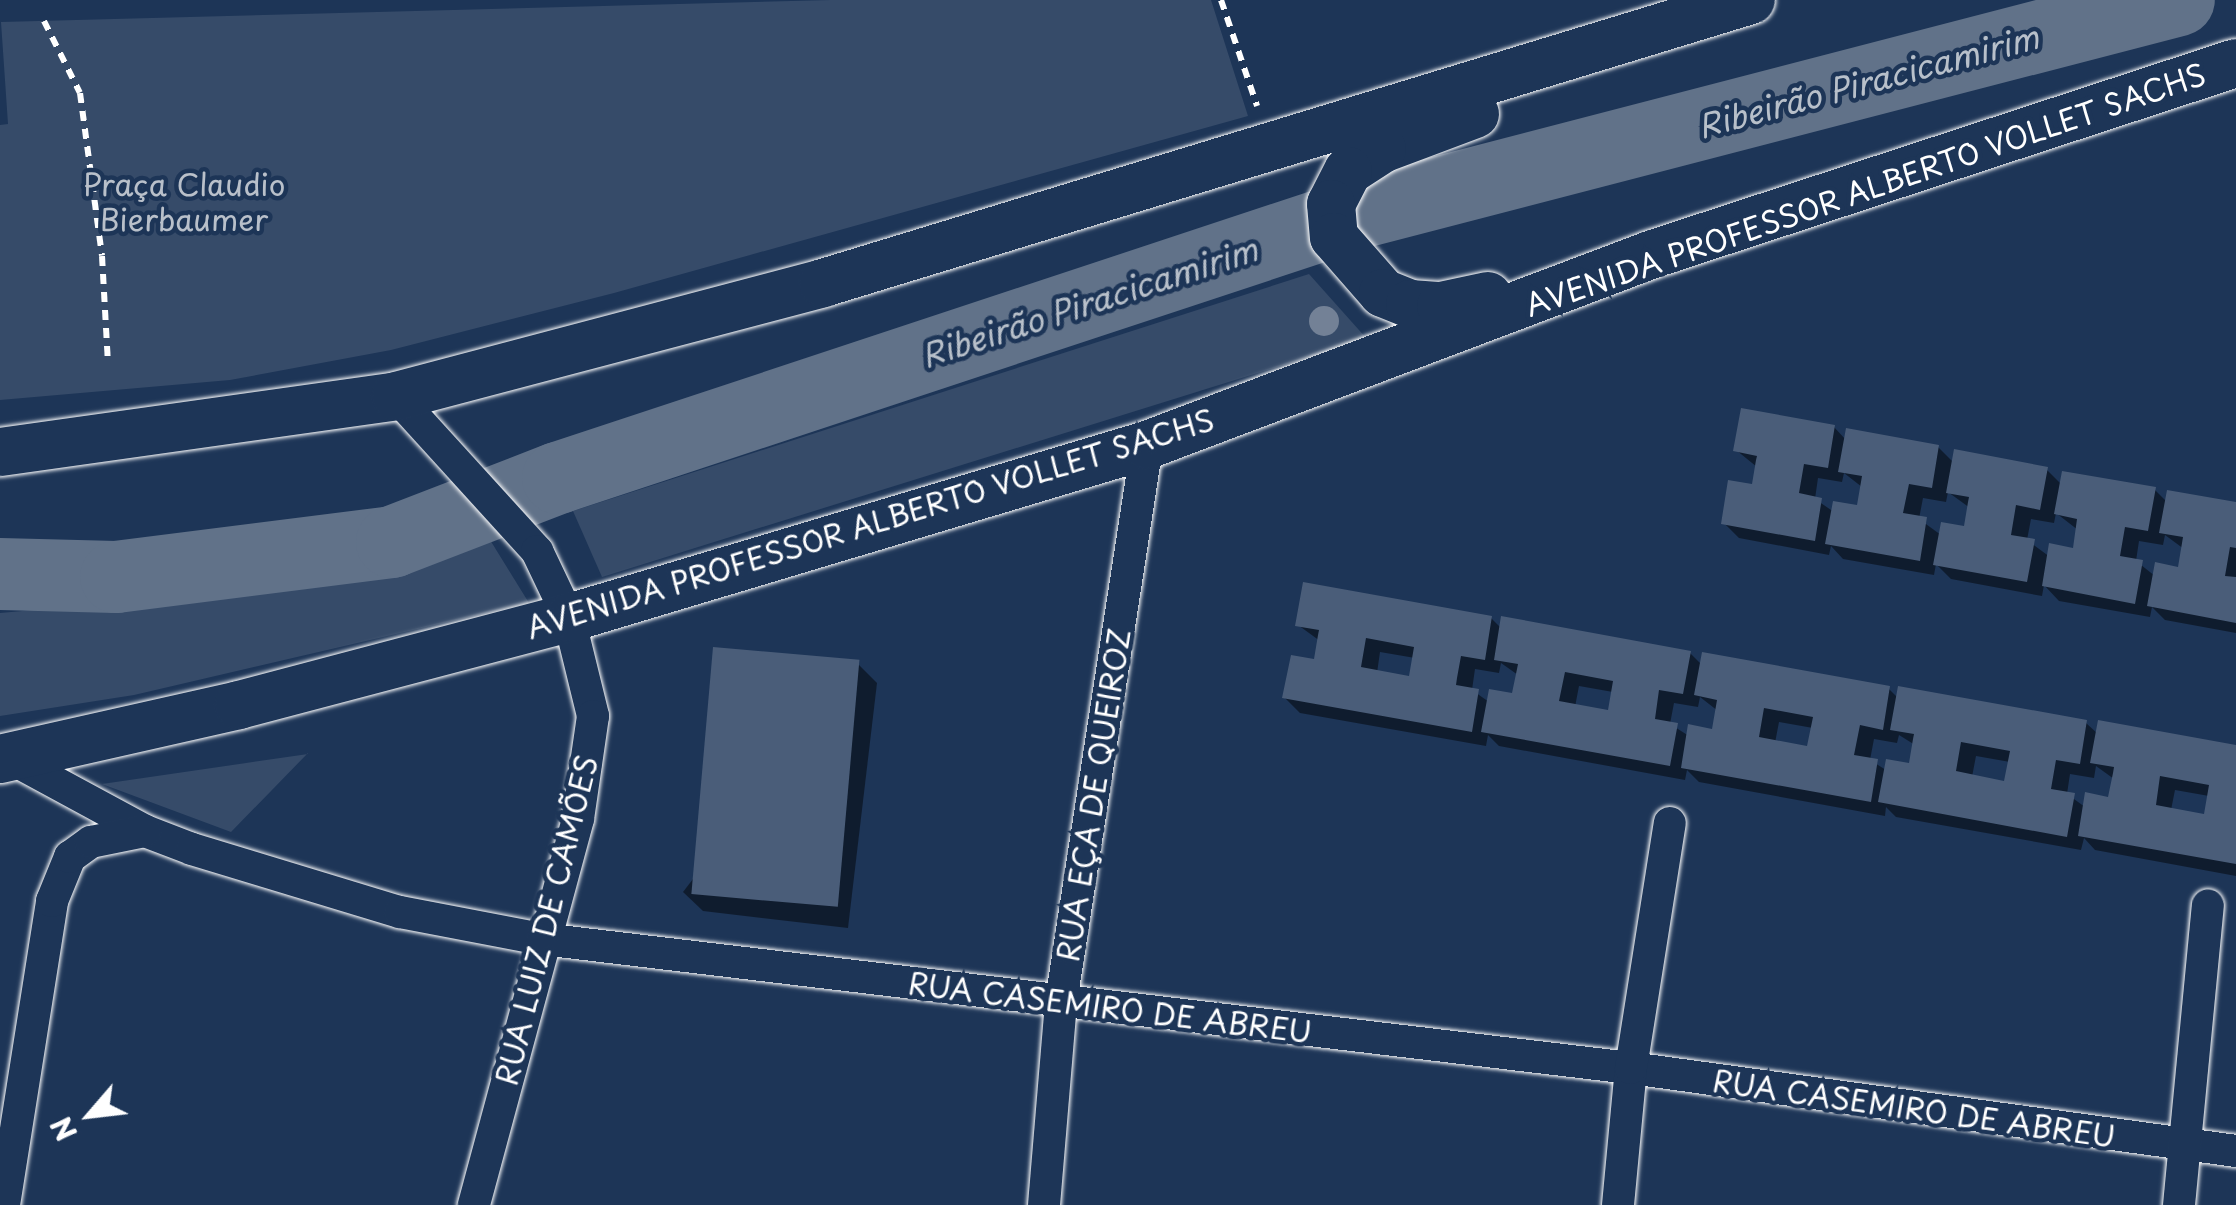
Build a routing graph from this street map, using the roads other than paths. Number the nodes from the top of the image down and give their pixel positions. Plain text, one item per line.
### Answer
1 (1661, 0) edge
2 (1751, 0) edge
3 (1627, 36) junction
4 (2236, 63) edge
5 (1653, 254) junction
6 (396, 396) junction
7 (1147, 446) junction
8 (0, 452) edge
9 (569, 618) junction
10 (6, 759) edge
11 (1670, 823) dead end
12 (145, 830) junction
13 (2208, 905) dead end
14 (542, 939) junction
15 (1061, 1002) junction
16 (1631, 1068) junction
17 (2184, 1145) junction
18 (2236, 1152) edge
19 (4, 1205) edge
20 (474, 1205) edge
21 (1044, 1205) edge
22 (1618, 1205) edge
23 (2178, 1205) edge

1 - 3 street
2 - 3 main road
3 - 5 main road
3 - 6 main road
4 - 5 main road, AVENIDA PROFESSOR ALBERTO VOLLET SACHS
5 - 7 main road, AVENIDA PROFESSOR ALBERTO VOLLET SACHS
6 - 8 main road
6 - 9 street, RUA LUIZ DE CAMÕES
7 - 9 main road, AVENIDA PROFESSOR ALBERTO VOLLET SACHS
7 - 15 street, RUA EÇA DE QUEIROZ
9 - 10 main road, AVENIDA PROFESSOR ALBERTO VOLLET SACHS
9 - 14 street, RUA LUIZ DE CAMÕES
10 - 12 street, RUA CASEMIRO DE ABREU
11 - 16 street
12 - 14 street, RUA CASEMIRO DE ABREU
12 - 19 street
13 - 17 street
14 - 15 street, RUA CASEMIRO DE ABREU
14 - 20 street, RUA LUIZ DE CAMÕES
15 - 16 street, RUA CASEMIRO DE ABREU
15 - 21 street, RUA EÇA DE QUEIROZ
16 - 17 street, RUA CASEMIRO DE ABREU
16 - 22 street
17 - 18 street, RUA CASEMIRO DE ABREU
17 - 23 street

